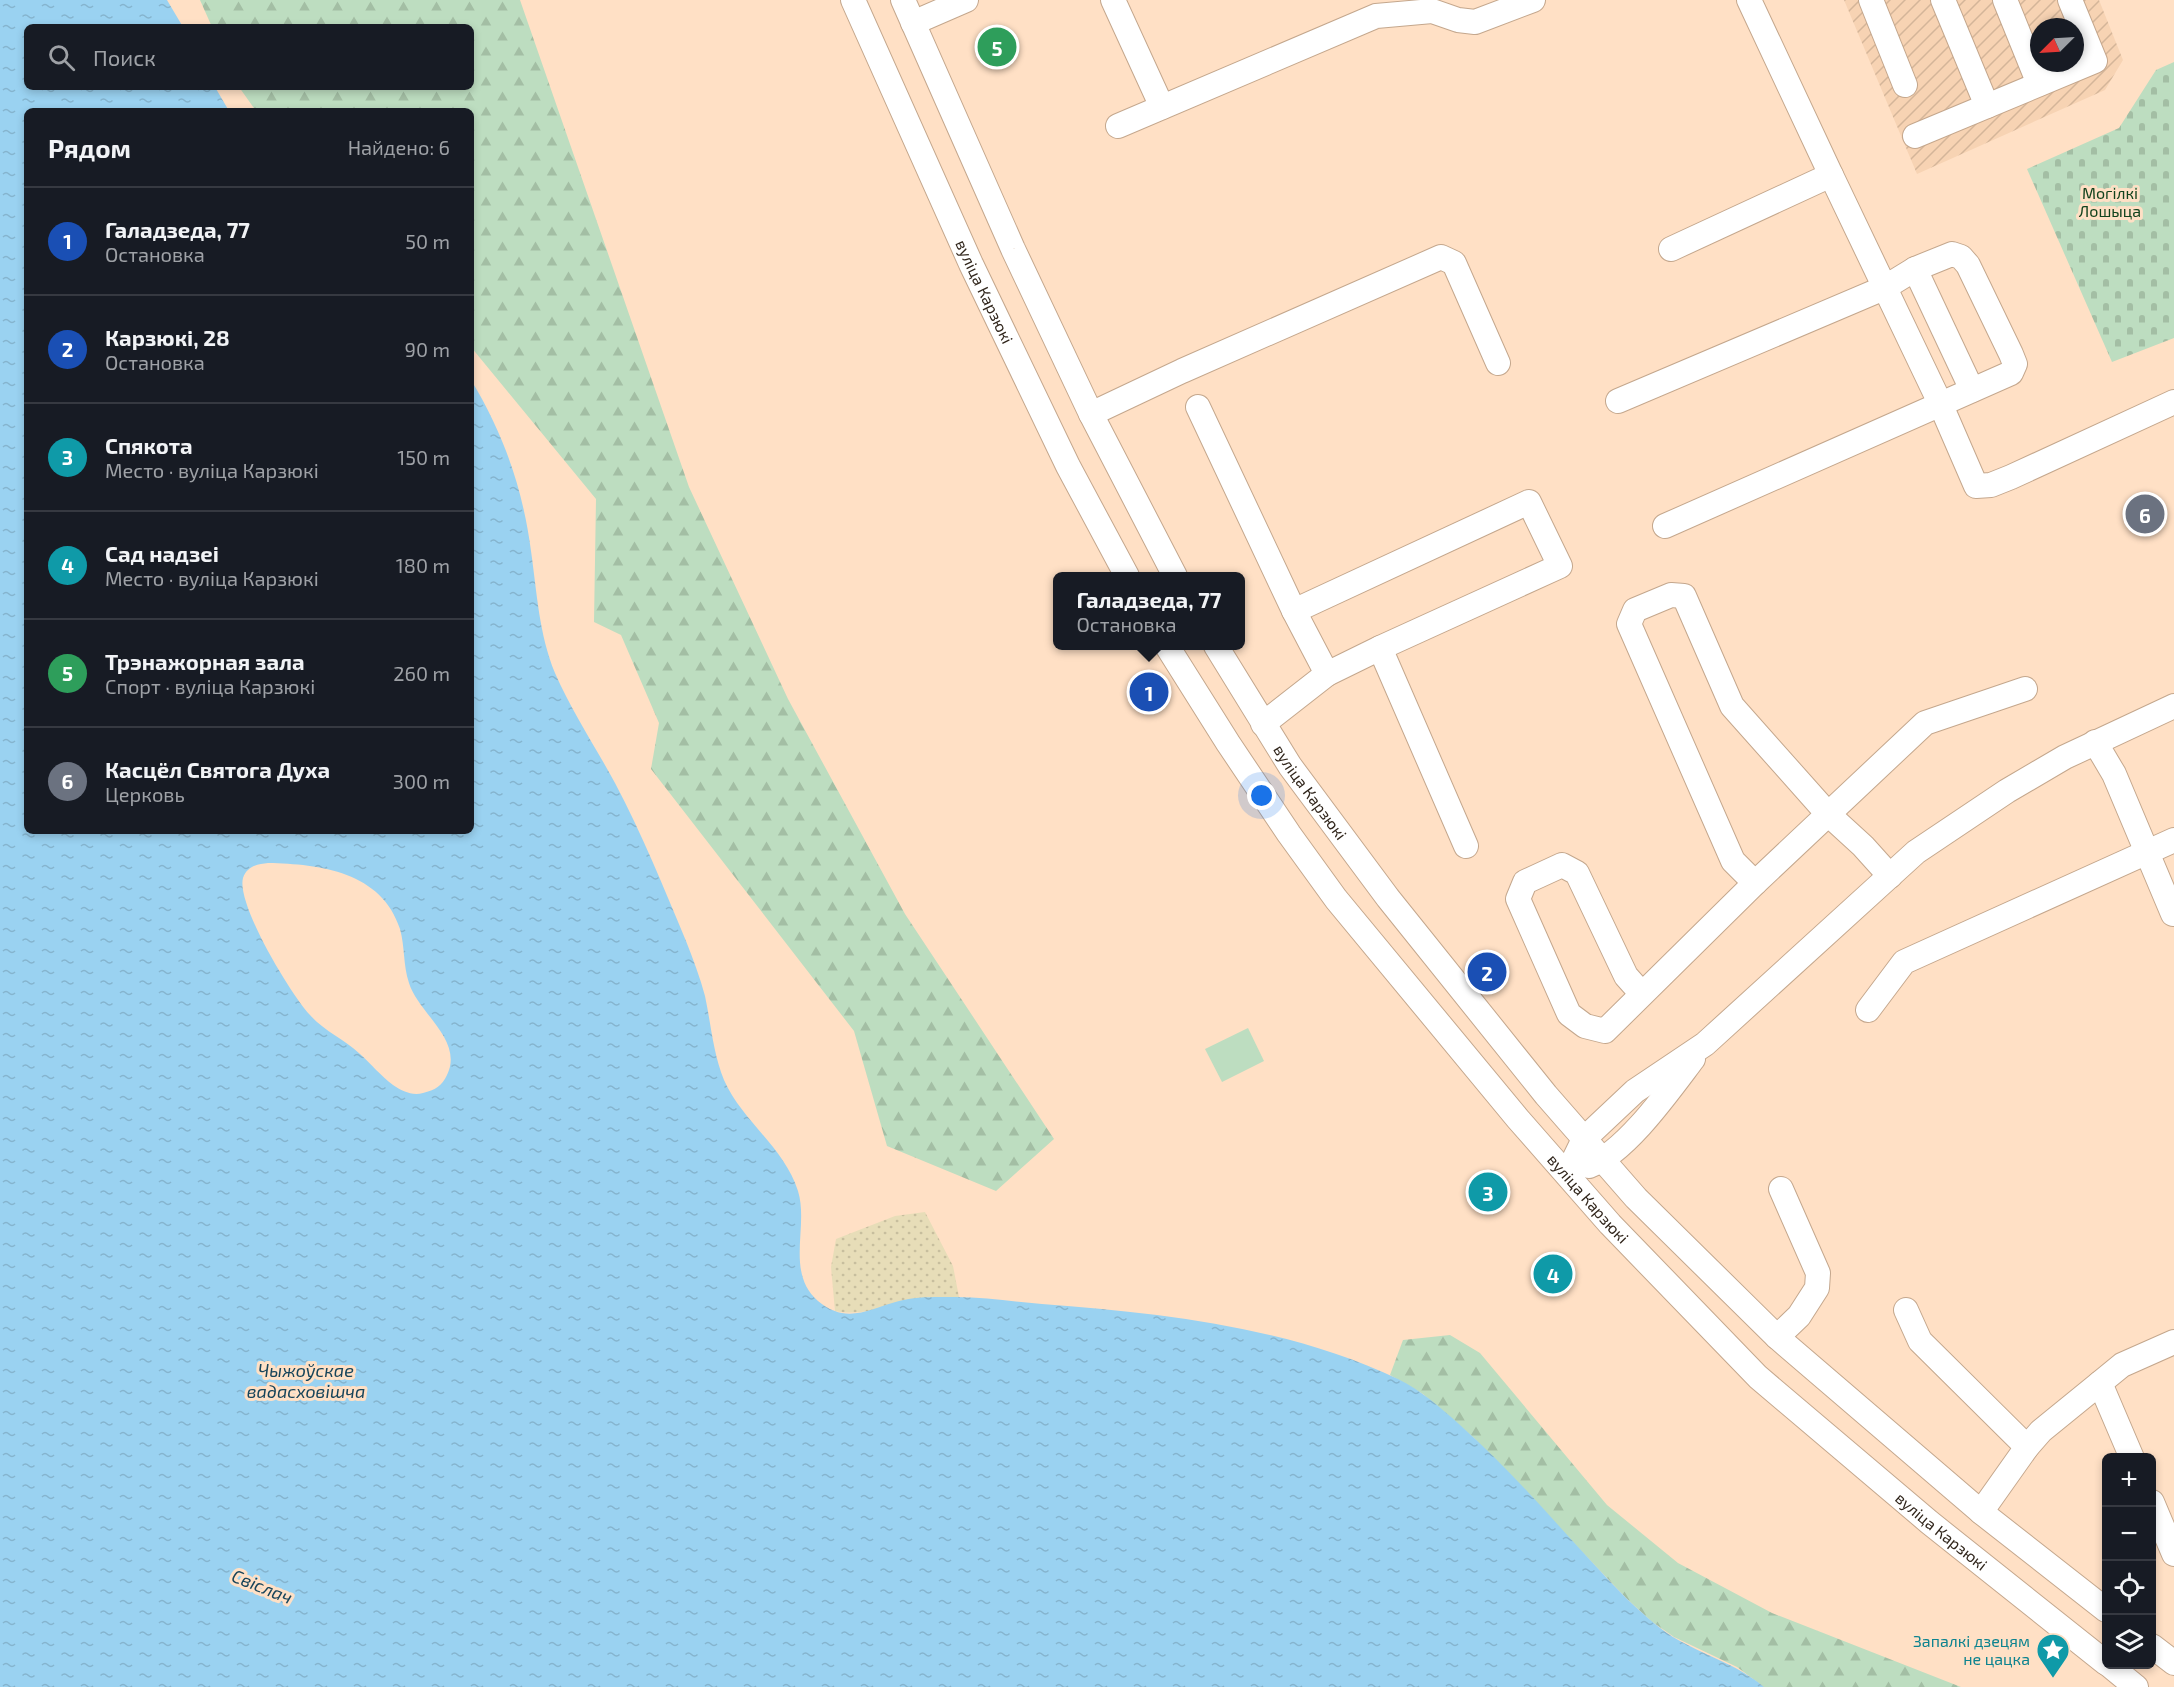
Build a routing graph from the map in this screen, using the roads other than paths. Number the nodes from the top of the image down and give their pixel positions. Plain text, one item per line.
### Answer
1 (854, 0) edge
2 (903, 0) edge
3 (966, 0) edge
4 (1113, 0) edge
5 (1533, 0) edge
6 (1749, 0) edge
7 (1871, 0) edge
8 (1942, 0) edge
9 (2005, 0) edge
10 (2070, 0) edge
11 (913, 23) junction
12 (2039, 84) junction
13 (1905, 85) dead end
14 (1987, 106) junction
15 (1162, 107) junction
16 (1118, 126) dead end
17 (1915, 136) dead end
18 (1831, 175) junction
19 (1671, 249) dead end
20 (1915, 269) junction
21 (1884, 288) junction
22 (1498, 363) dead end
23 (1972, 390) junction
24 (1618, 401) dead end
25 (2174, 402) edge
26 (1940, 403) junction
27 (1198, 408) dead end
28 (1091, 414) junction
29 (1665, 526) dead end
30 (1125, 572) edge
31 (1173, 572) edge
32 (1294, 611) junction
33 (1380, 648) junction
34 (1170, 650) edge
35 (1219, 650) edge
36 (1327, 674) junction
37 (2025, 689) dead end
38 (2174, 706) edge
39 (1263, 724) junction
40 (2095, 742) junction
41 (1828, 814) junction
42 (2174, 840) edge
43 (1466, 846) dead end
44 (2146, 853) junction
45 (1890, 876) junction
46 (1755, 883) junction
47 (2174, 914) edge
48 (1642, 994) junction
49 (1868, 1010) dead end
50 (1705, 1044) junction
51 (1584, 1139) junction
52 (1604, 1160) junction
53 (1567, 1174) junction
54 (1781, 1189) dead end
55 (1906, 1310) dead end
56 (1777, 1337) junction
57 (2174, 1342) edge
58 (2100, 1383) junction
59 (2027, 1447) junction
60 (2130, 1453) edge
61 (2153, 1507) edge
62 (1981, 1512) junction
63 (2174, 1554) edge
64 (2102, 1607) edge
65 (2156, 1650) edge
66 (2102, 1660) edge
67 (2174, 1663) edge
68 (2113, 1669) edge
69 (2136, 1687) edge

1 - 30 street, вуліца Карзюкі
2 - 11 street
3 - 11 street
4 - 15 street
5 - 15 street
6 - 18 street
7 - 13 street
8 - 14 street
9 - 12 street
10 - 12 street
11 - 28 street
12 - 14 street
14 - 17 street
15 - 16 street
18 - 19 street
18 - 21 street
20 - 21 street
20 - 23 street
20 - 23 street
21 - 24 street
21 - 26 street
22 - 28 street
23 - 26 street
25 - 26 street
26 - 29 street
27 - 32 street
28 - 31 street
32 - 33 street
32 - 36 street
33 - 36 street
33 - 43 street
34 - 53 street, вуліца Карзюкі
35 - 39 street, вуліца Карзюкі
36 - 39 street
37 - 41 street
38 - 40 street
39 - 51 street, вуліца Карзюкі
40 - 44 street
40 - 45 street
41 - 45 street
41 - 46 street
41 - 46 street
42 - 44 street
44 - 47 street
44 - 49 street
45 - 50 street
46 - 48 street
48 - 48 street
50 - 51 street
50 - 52 street
51 - 52 street, вуліца Карзюкі
51 - 53 street
52 - 53 street
52 - 56 street, вуліца Карзюкі
53 - 66 street, вуліца Карзюкі
54 - 56 street
55 - 59 street
56 - 62 street, вуліца Карзюкі
57 - 58 street
58 - 59 street
58 - 60 street
59 - 62 street
61 - 63 street
62 - 64 street, вуліца Карзюкі
65 - 67 street
68 - 69 street, вуліца Карзюкі

